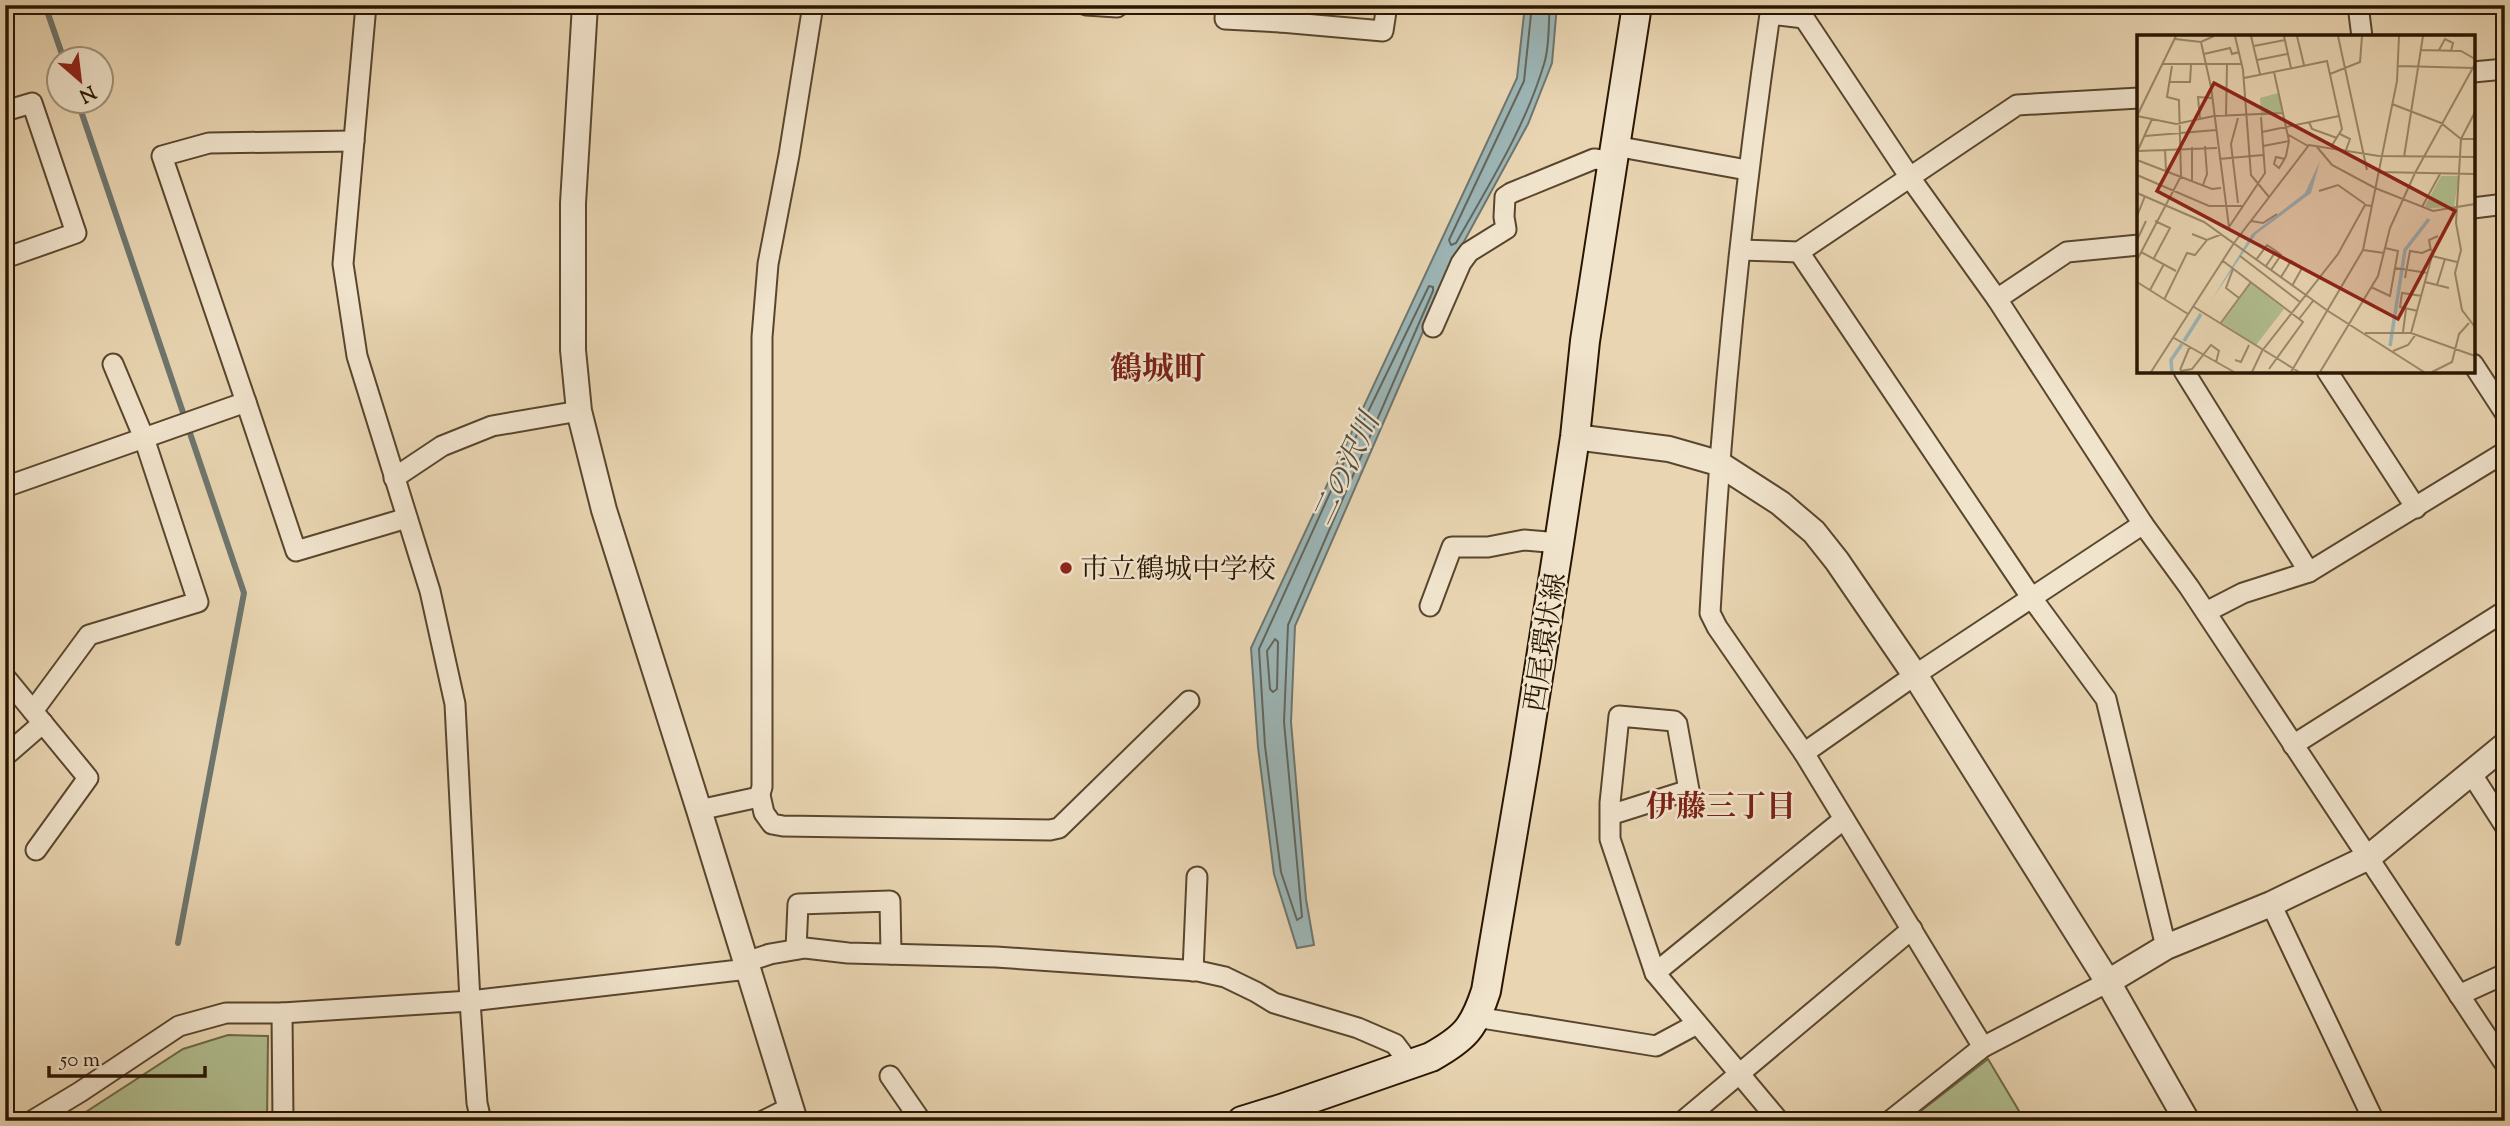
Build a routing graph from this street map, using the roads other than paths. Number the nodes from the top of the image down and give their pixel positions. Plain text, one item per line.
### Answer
1 (366, 5) edge
2 (585, 5) edge
3 (813, 5) edge
4 (1086, 5) edge
5 (1117, 5) edge
6 (1226, 5) edge
7 (1387, 5) edge
8 (1637, 5) edge
9 (2358, 5) edge
10 (1282, 14) edge
11 (2362, 35) edge
12 (2505, 69) edge
13 (2475, 72) edge
14 (2137, 98) edge
15 (5, 111) edge
16 (354, 141) junction
17 (1614, 154) junction
18 (1747, 170) junction
19 (1911, 179) junction
20 (2505, 204) edge
21 (2475, 208) edge
22 (2137, 245) edge
23 (1741, 250) junction
24 (1799, 252) junction
25 (5, 258) edge
26 (1997, 299) junction
27 (1433, 327) dead end
28 (113, 364) dead end
29 (2475, 367) edge
30 (2185, 373) edge
31 (2328, 373) edge
32 (246, 402) junction
33 (579, 411) junction
34 (2505, 413) edge
35 (1575, 437) junction
36 (144, 438) junction
37 (2505, 452) edge
38 (1718, 463) junction
39 (394, 478) junction
40 (5, 487) edge
41 (2416, 508) junction
42 (407, 518) junction
43 (2143, 524) junction
44 (1559, 543) junction
45 (2309, 572) junction
46 (2031, 597) junction
47 (1430, 606) dead end
48 (2505, 611) edge
49 (2206, 612) junction
50 (1915, 675) junction
51 (5, 677) edge
52 (1189, 701) dead end
53 (38, 717) junction
54 (2293, 745) junction
55 (2505, 745) edge
56 (1804, 753) junction
57 (5, 756) edge
58 (2471, 774) junction
59 (760, 796) junction
60 (699, 810) junction
61 (1610, 815) junction
62 (1844, 819) junction
63 (2505, 826) edge
64 (36, 850) dead end
65 (2369, 857) junction
66 (1196, 877) dead end
67 (2271, 904) junction
68 (1912, 929) junction
69 (2166, 947) junction
70 (796, 949) junction
71 (891, 954) junction
72 (747, 966) junction
73 (1193, 971) junction
74 (1655, 973) junction
75 (2505, 974) edge
76 (2108, 982) junction
77 (2459, 995) junction
78 (470, 1001) junction
79 (282, 1013) junction
80 (1476, 1017) junction
81 (1697, 1024) junction
82 (1983, 1047) junction
83 (1410, 1064) junction
84 (2505, 1065) edge
85 (1740, 1072) junction
86 (890, 1076) dead end
87 (793, 1114) edge
88 (1281, 1115) edge
89 (2367, 1118) edge
90 (32, 1121) edge
91 (283, 1121) edge
92 (481, 1121) edge
93 (763, 1121) edge
94 (921, 1121) edge
95 (1241, 1121) edge
96 (1683, 1121) edge
97 (1779, 1121) edge
98 (1890, 1121) edge
99 (2187, 1121) edge

1 - 16 street
2 - 33 street
3 - 59 street
4 - 5 street
6 - 10 street
7 - 10 street
8 - 17 main road, 西尾環状線
9 - 11 street
12 - 13 street
14 - 19 street
15 - 25 street
16 - 32 street
16 - 39 street
17 - 18 street
17 - 27 street
17 - 35 main road, 西尾環状線
18 - 19 street
18 - 23 street
19 - 24 street
19 - 26 street
20 - 21 street
22 - 26 street
23 - 24 street
23 - 38 street
24 - 46 street
26 - 43 street
28 - 36 street
29 - 34 street
30 - 45 street
31 - 41 street
32 - 36 street
32 - 42 street
33 - 39 street
33 - 60 street
35 - 38 street
35 - 44 main road, 西尾環状線
36 - 40 street
36 - 53 street
37 - 41 street
38 - 50 street
38 - 56 street
39 - 42 street
41 - 45 street
42 - 78 street
43 - 46 street
43 - 49 street
44 - 47 street
44 - 80 main road, 西尾環状線
45 - 49 street
46 - 50 street
46 - 69 street
48 - 54 street
49 - 54 street
50 - 56 street
50 - 76 street
51 - 53 street
52 - 59 street
53 - 57 street
53 - 64 street
54 - 65 street
55 - 58 street
56 - 62 street
58 - 63 street
58 - 65 street
59 - 60 street
60 - 72 street
61 - 61 street
61 - 74 street
62 - 68 street
62 - 74 street
65 - 67 street
65 - 77 street
66 - 73 street
67 - 69 street
67 - 89 street
68 - 82 street
68 - 85 street
69 - 76 street
70 - 71 street
70 - 71 street
70 - 72 street
71 - 73 street
72 - 78 street
72 - 87 street
73 - 83 street
74 - 81 street
75 - 77 street
76 - 82 street
76 - 99 street
77 - 84 street
78 - 79 street
78 - 92 street
79 - 90 street
79 - 91 street
80 - 81 street
80 - 83 main road, 西尾環状線
81 - 85 street
82 - 98 street
83 - 88 main road, 西尾環状線
85 - 96 street
85 - 97 street
86 - 94 street
87 - 93 street
88 - 95 main road, 西尾環状線

